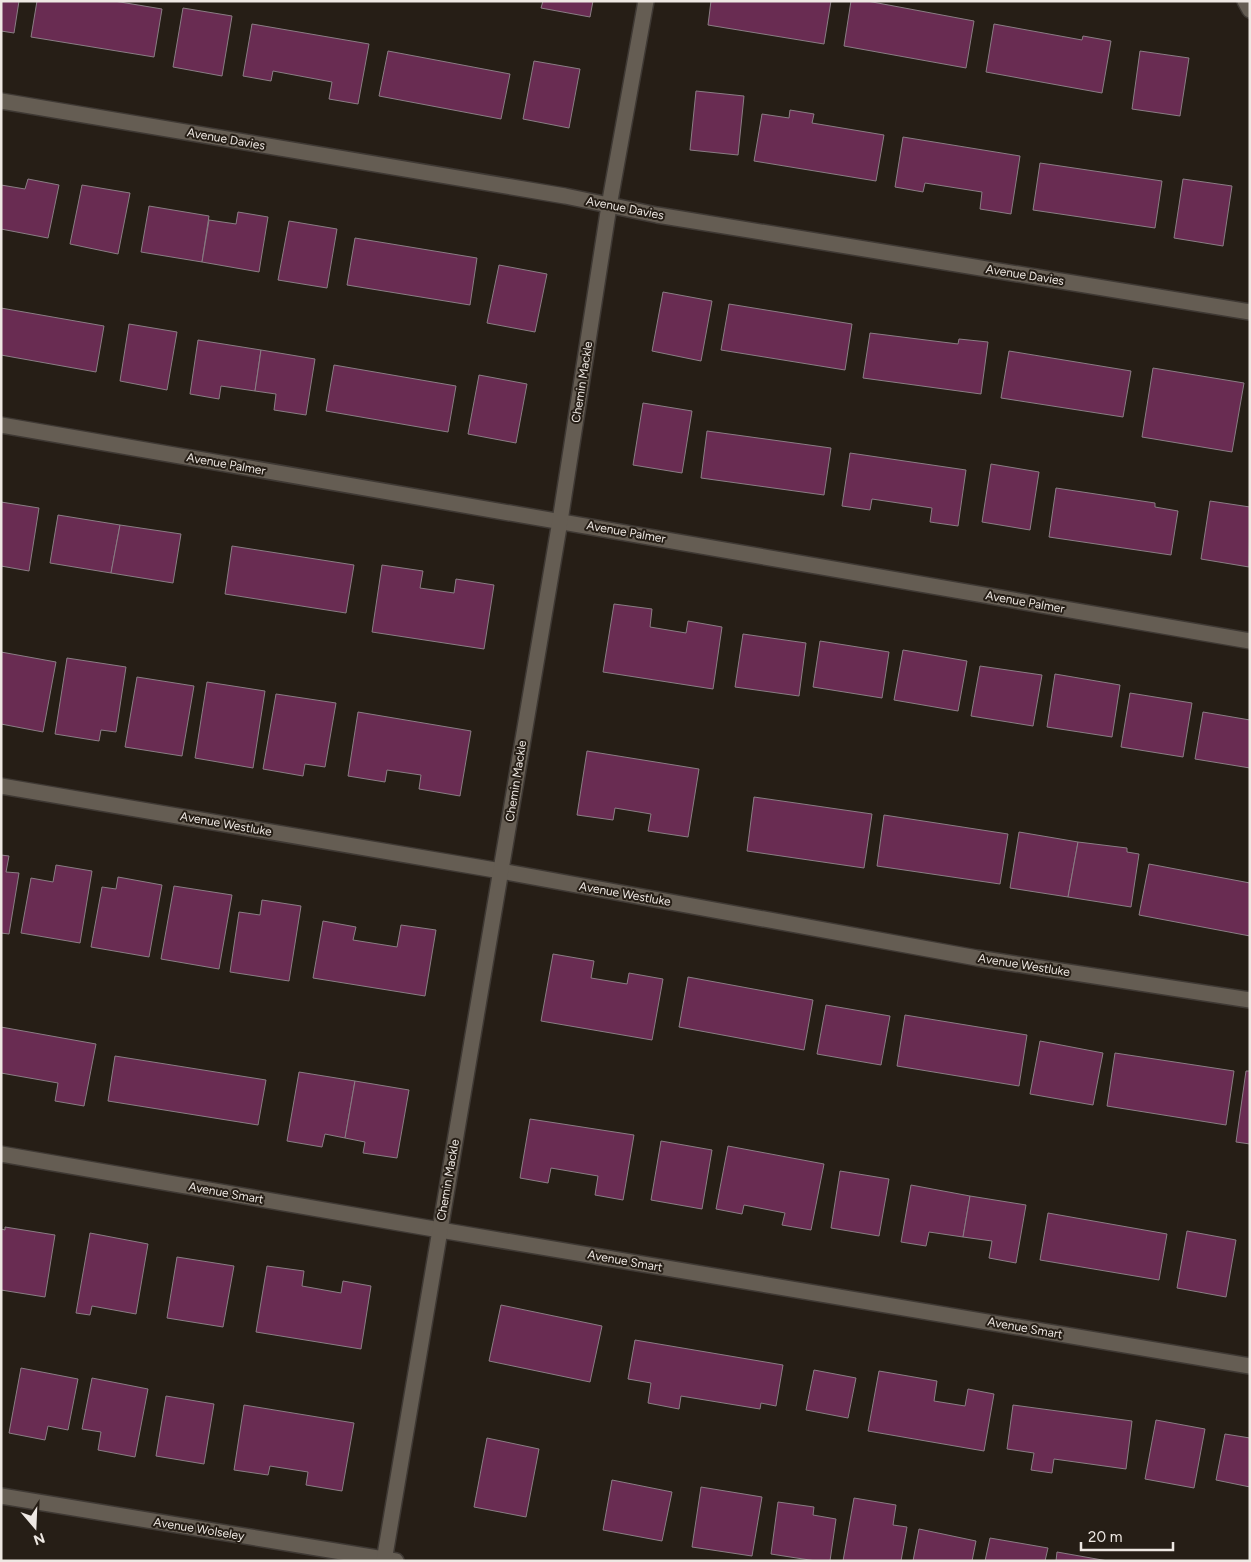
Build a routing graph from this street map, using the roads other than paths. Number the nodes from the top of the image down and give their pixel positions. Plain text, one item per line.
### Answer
1 (646, 1) edge
2 (1245, 1) edge
3 (1250, 10) edge
4 (1, 101) edge
5 (609, 206) junction
6 (1250, 312) edge
7 (1, 425) edge
8 (560, 521) junction
9 (1250, 641) edge
10 (1, 786) edge
11 (501, 871) junction
12 (1250, 1000) edge
13 (1, 1154) edge
14 (440, 1230) junction
15 (1250, 1366) edge
16 (1, 1496) edge
17 (388, 1560) edge

1 - 5 street, Chemin Mackle
2 - 3 street
4 - 5 street, Avenue Davies
5 - 6 street, Avenue Davies
5 - 8 street, Chemin Mackle
7 - 8 street, Avenue Palmer
8 - 9 street, Avenue Palmer
8 - 11 street, Chemin Mackle
10 - 11 street, Avenue Westluke
11 - 12 street, Avenue Westluke
11 - 14 street, Chemin Mackle
13 - 14 street, Avenue Smart
14 - 15 street, Avenue Smart
14 - 17 street, Chemin Mackle
16 - 17 street, Avenue Wolseley

